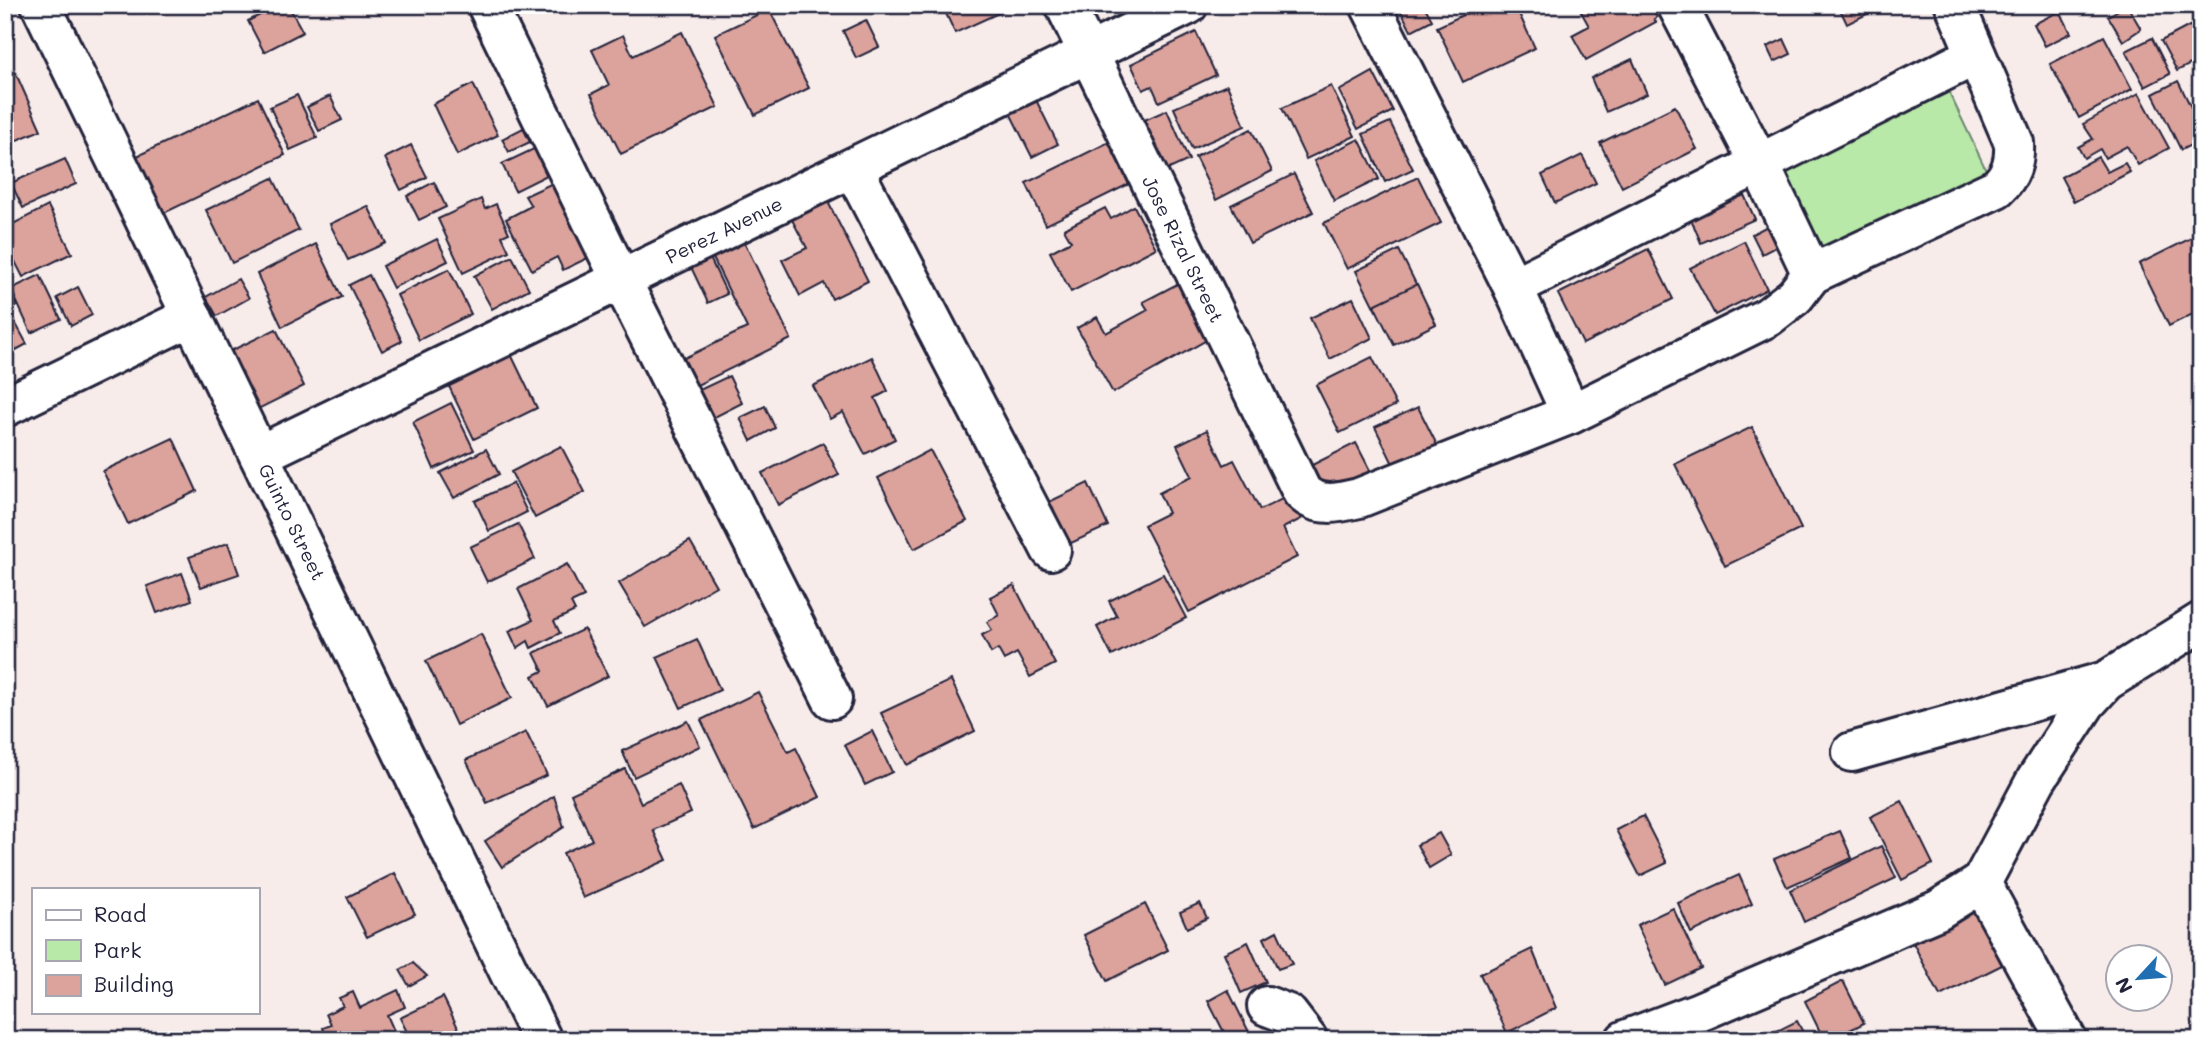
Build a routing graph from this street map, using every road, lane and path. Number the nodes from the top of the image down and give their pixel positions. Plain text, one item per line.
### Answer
1 (41, 5) edge
2 (487, 5) edge
3 (1065, 5) edge
4 (1188, 5) edge
5 (1370, 5) edge
6 (1677, 5) edge
7 (1955, 5) edge
8 (1088, 54) junction
9 (1976, 55) junction
10 (1759, 163) junction
11 (853, 168) junction
12 (1812, 274) junction
13 (621, 280) junction
14 (1513, 287) junction
15 (192, 316) junction
16 (5, 407) edge
17 (1571, 414) junction
18 (260, 455) junction
19 (1051, 550) dead end
20 (2201, 622) edge
21 (2106, 681) junction
22 (832, 699) dead end
23 (1852, 752) dead end
24 (1981, 883) junction
25 (1267, 1006) dead end
26 (1646, 1036) edge
27 (542, 1040) edge
28 (1308, 1040) edge
29 (2067, 1040) edge

1 - 15 street, Guinto Street
2 - 13 street
3 - 8 street, Jose Rizal Street
4 - 8 street, Perez Avenue
5 - 14 street
6 - 10 street
7 - 9 street
8 - 11 street, Perez Avenue
8 - 17 street, Jose Rizal Street
9 - 10 street
9 - 12 street
10 - 12 street
10 - 14 street
11 - 13 street, Perez Avenue
11 - 19 street
12 - 17 street
13 - 18 street, Perez Avenue
13 - 22 street
14 - 17 street
15 - 16 street
15 - 18 street, Guinto Street
18 - 27 street, Guinto Street
20 - 21 street
21 - 23 street
21 - 24 street
24 - 26 street
24 - 29 street
25 - 28 street

